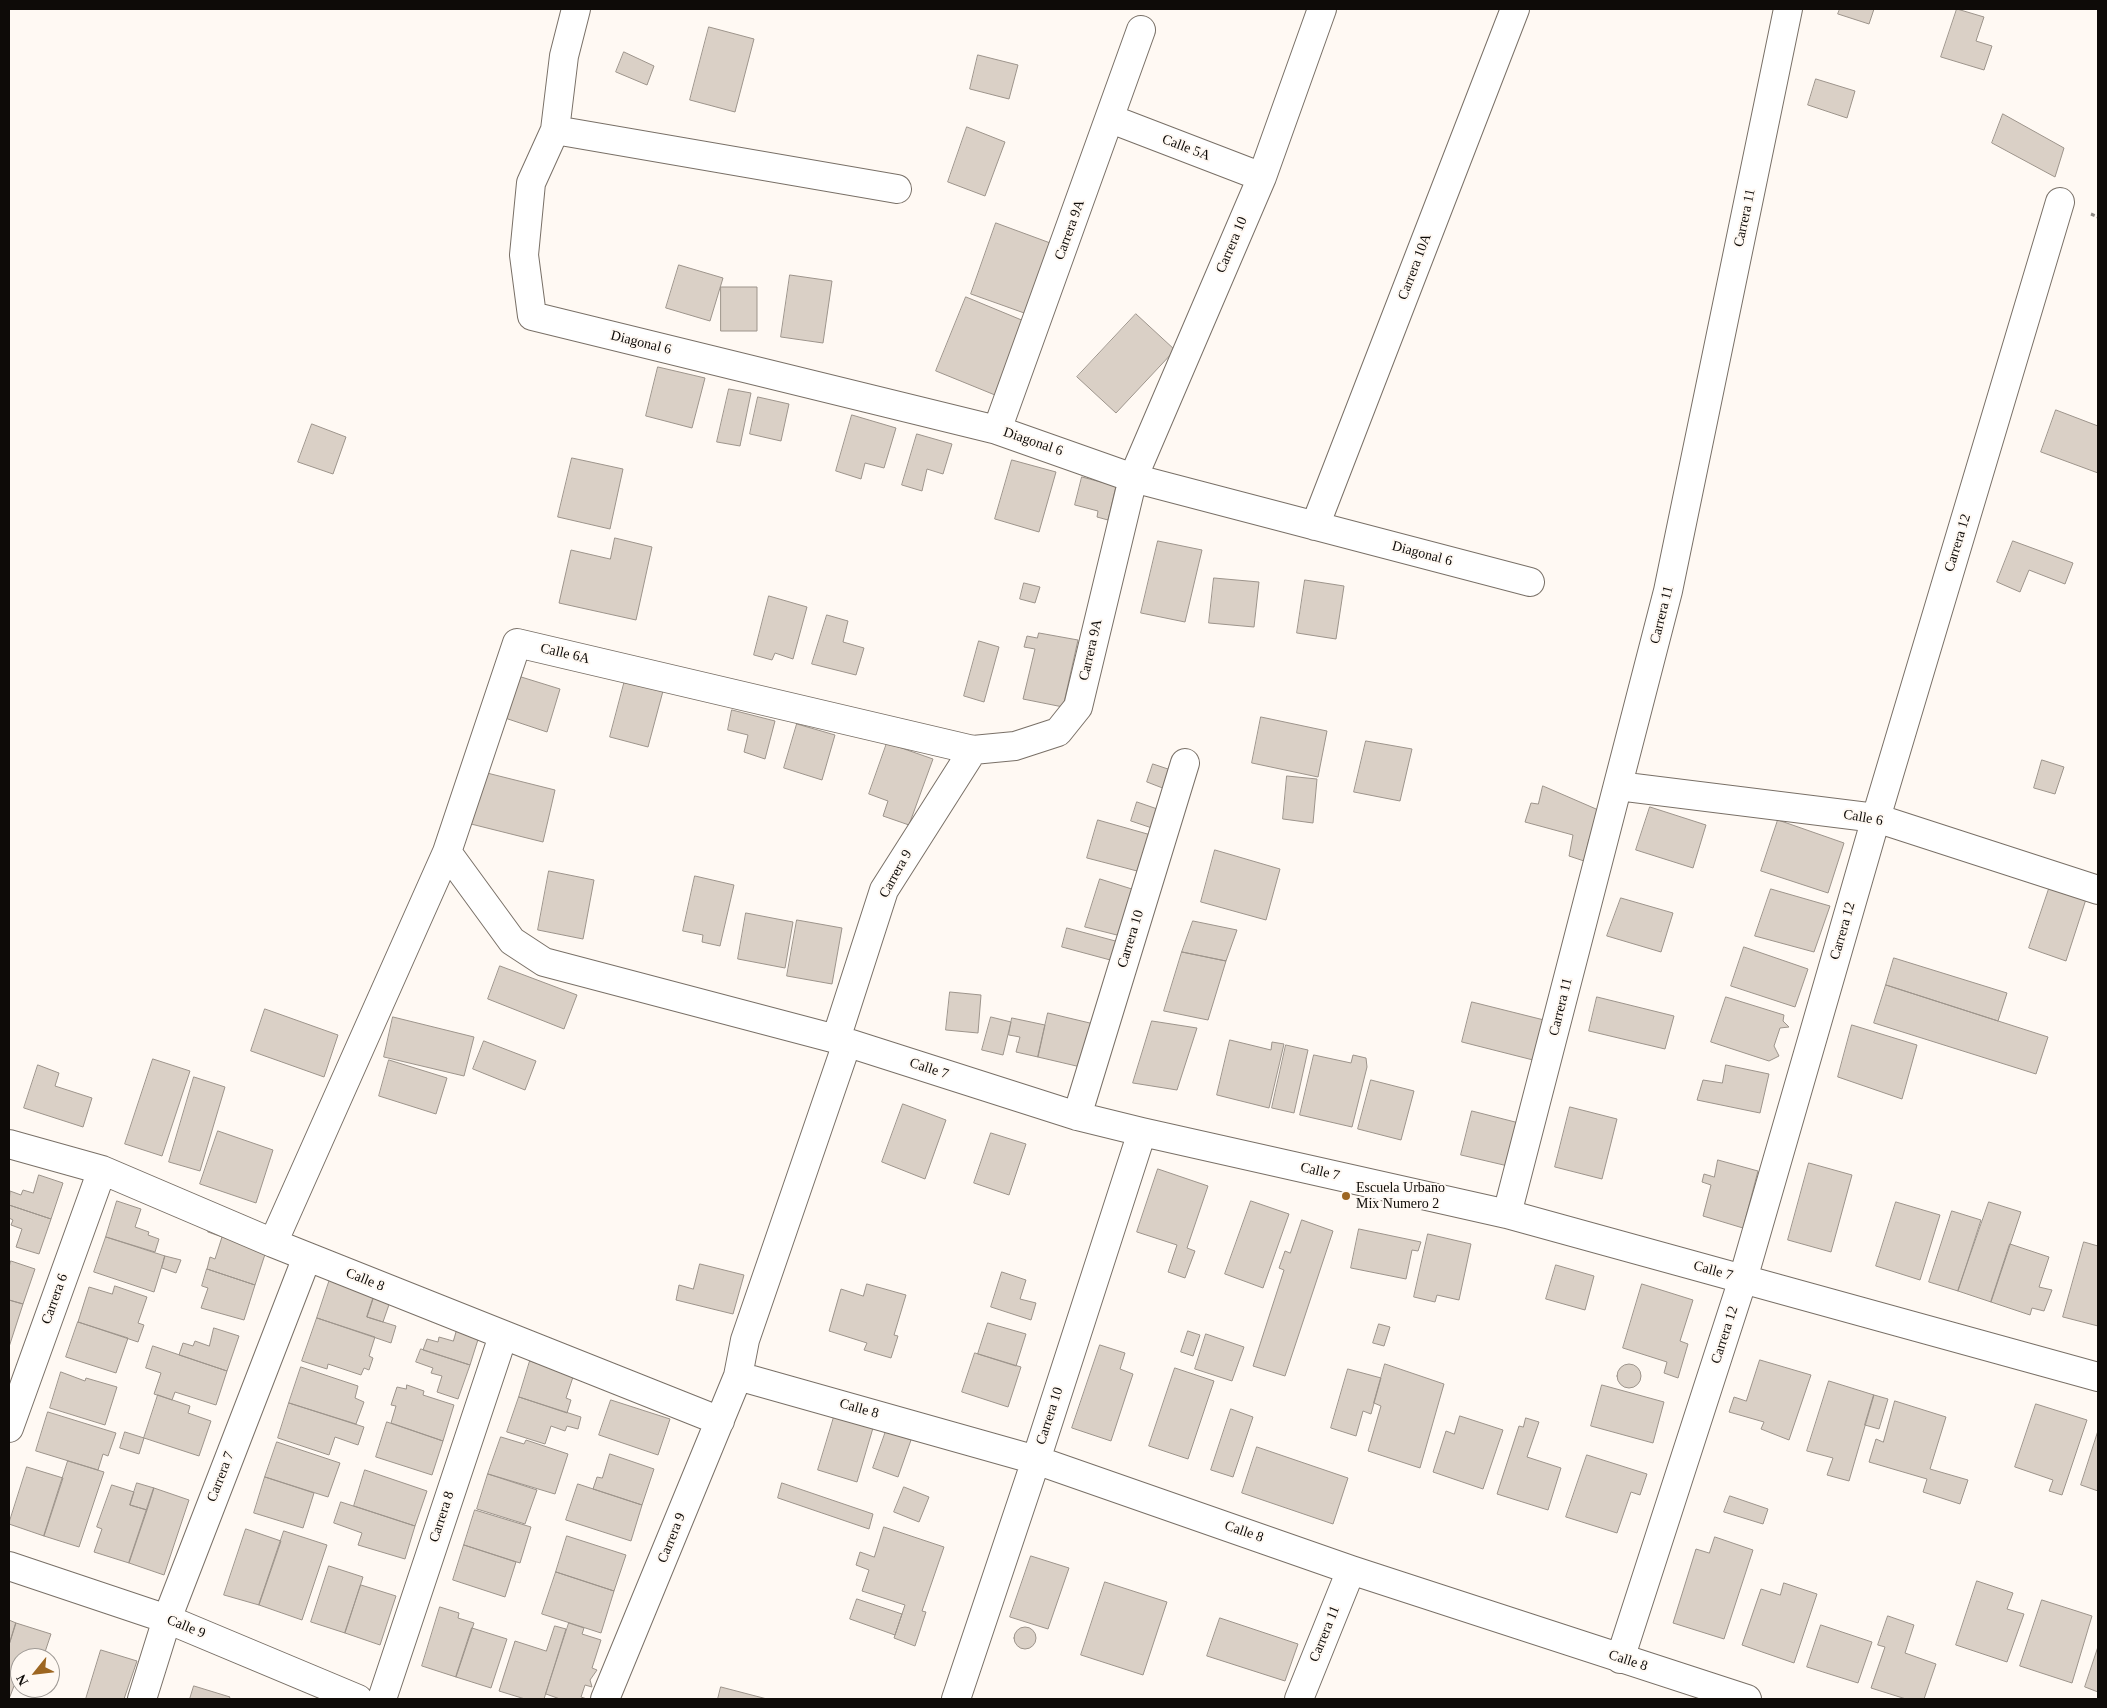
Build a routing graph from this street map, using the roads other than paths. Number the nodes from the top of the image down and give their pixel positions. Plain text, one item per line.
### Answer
1 (576, 9) edge
2 (1322, 9) edge
3 (1515, 9) edge
4 (1788, 9) edge
5 (1142, 30) dead end
6 (1111, 119) junction
7 (555, 130) junction
8 (1262, 177) junction
9 (897, 189) dead end
10 (2060, 202) dead end
11 (997, 430) junction
12 (1132, 478) junction
13 (1315, 526) junction
14 (1530, 582) dead end
15 (973, 750) junction
16 (1185, 763) dead end
17 (1618, 786) junction
18 (1876, 818) junction
19 (447, 852) junction
20 (2098, 890) edge
21 (842, 1041) junction
22 (1077, 1116) junction
23 (1142, 1132) junction
24 (9, 1144) edge
25 (102, 1170) junction
26 (1507, 1214) junction
27 (273, 1243) junction
28 (307, 1257) junction
29 (1743, 1279) junction
30 (503, 1336) junction
31 (738, 1376) junction
32 (2098, 1377) edge
33 (720, 1421) junction
34 (9, 1428) edge
35 (1036, 1460) junction
36 (9, 1566) edge
37 (1351, 1570) junction
38 (167, 1619) junction
39 (1620, 1659) junction
40 (142, 1699) edge
41 (358, 1699) edge
42 (382, 1699) edge
43 (605, 1699) edge
44 (956, 1699) edge
45 (1299, 1699) edge
46 (1747, 1699) edge

1 - 7 street
2 - 8 street, Carrera 10
3 - 13 street, Carrera 10A
4 - 17 street, Carrera 11
5 - 6 street, Carrera 9A
6 - 8 street, Calle 5A
6 - 11 street, Carrera 9A
7 - 9 street
7 - 11 street, Diagonal 6
8 - 12 street, Carrera 10
10 - 18 street, Carrera 12
11 - 12 street, Diagonal 6
12 - 13 street, Diagonal 6
12 - 15 street, Carrera 9A
13 - 14 street, Diagonal 6
15 - 19 street, Calle 6A
15 - 21 street, Carrera 9
16 - 22 street, Carrera 10
17 - 18 street, Calle 6
17 - 26 street, Carrera 11
18 - 20 street, Calle 6
18 - 29 street, Carrera 12
19 - 21 street, Calle 7
19 - 27 street
21 - 22 street, Calle 7
21 - 31 street, Carrera 9
22 - 23 street, Calle 7
23 - 26 street, Calle 7
23 - 35 street, Carrera 10
24 - 25 street, Calle 8
25 - 27 street, Calle 8
25 - 34 street, Carrera 6
26 - 29 street, Calle 7
27 - 28 street, Calle 8
28 - 30 street, Calle 8
28 - 38 street, Carrera 7
29 - 32 street, Calle 7
29 - 39 street, Carrera 12
30 - 33 street, Calle 8
30 - 42 street, Carrera 8
31 - 33 street, Carrera 9
31 - 35 street, Calle 8
33 - 43 street, Carrera 9
35 - 37 street, Calle 8
35 - 44 street, Carrera 10
36 - 38 street, Calle 9
37 - 39 street, Calle 8
37 - 45 street, Carrera 11
38 - 40 street, Carrera 7
38 - 41 street, Calle 9
39 - 46 street, Calle 8

